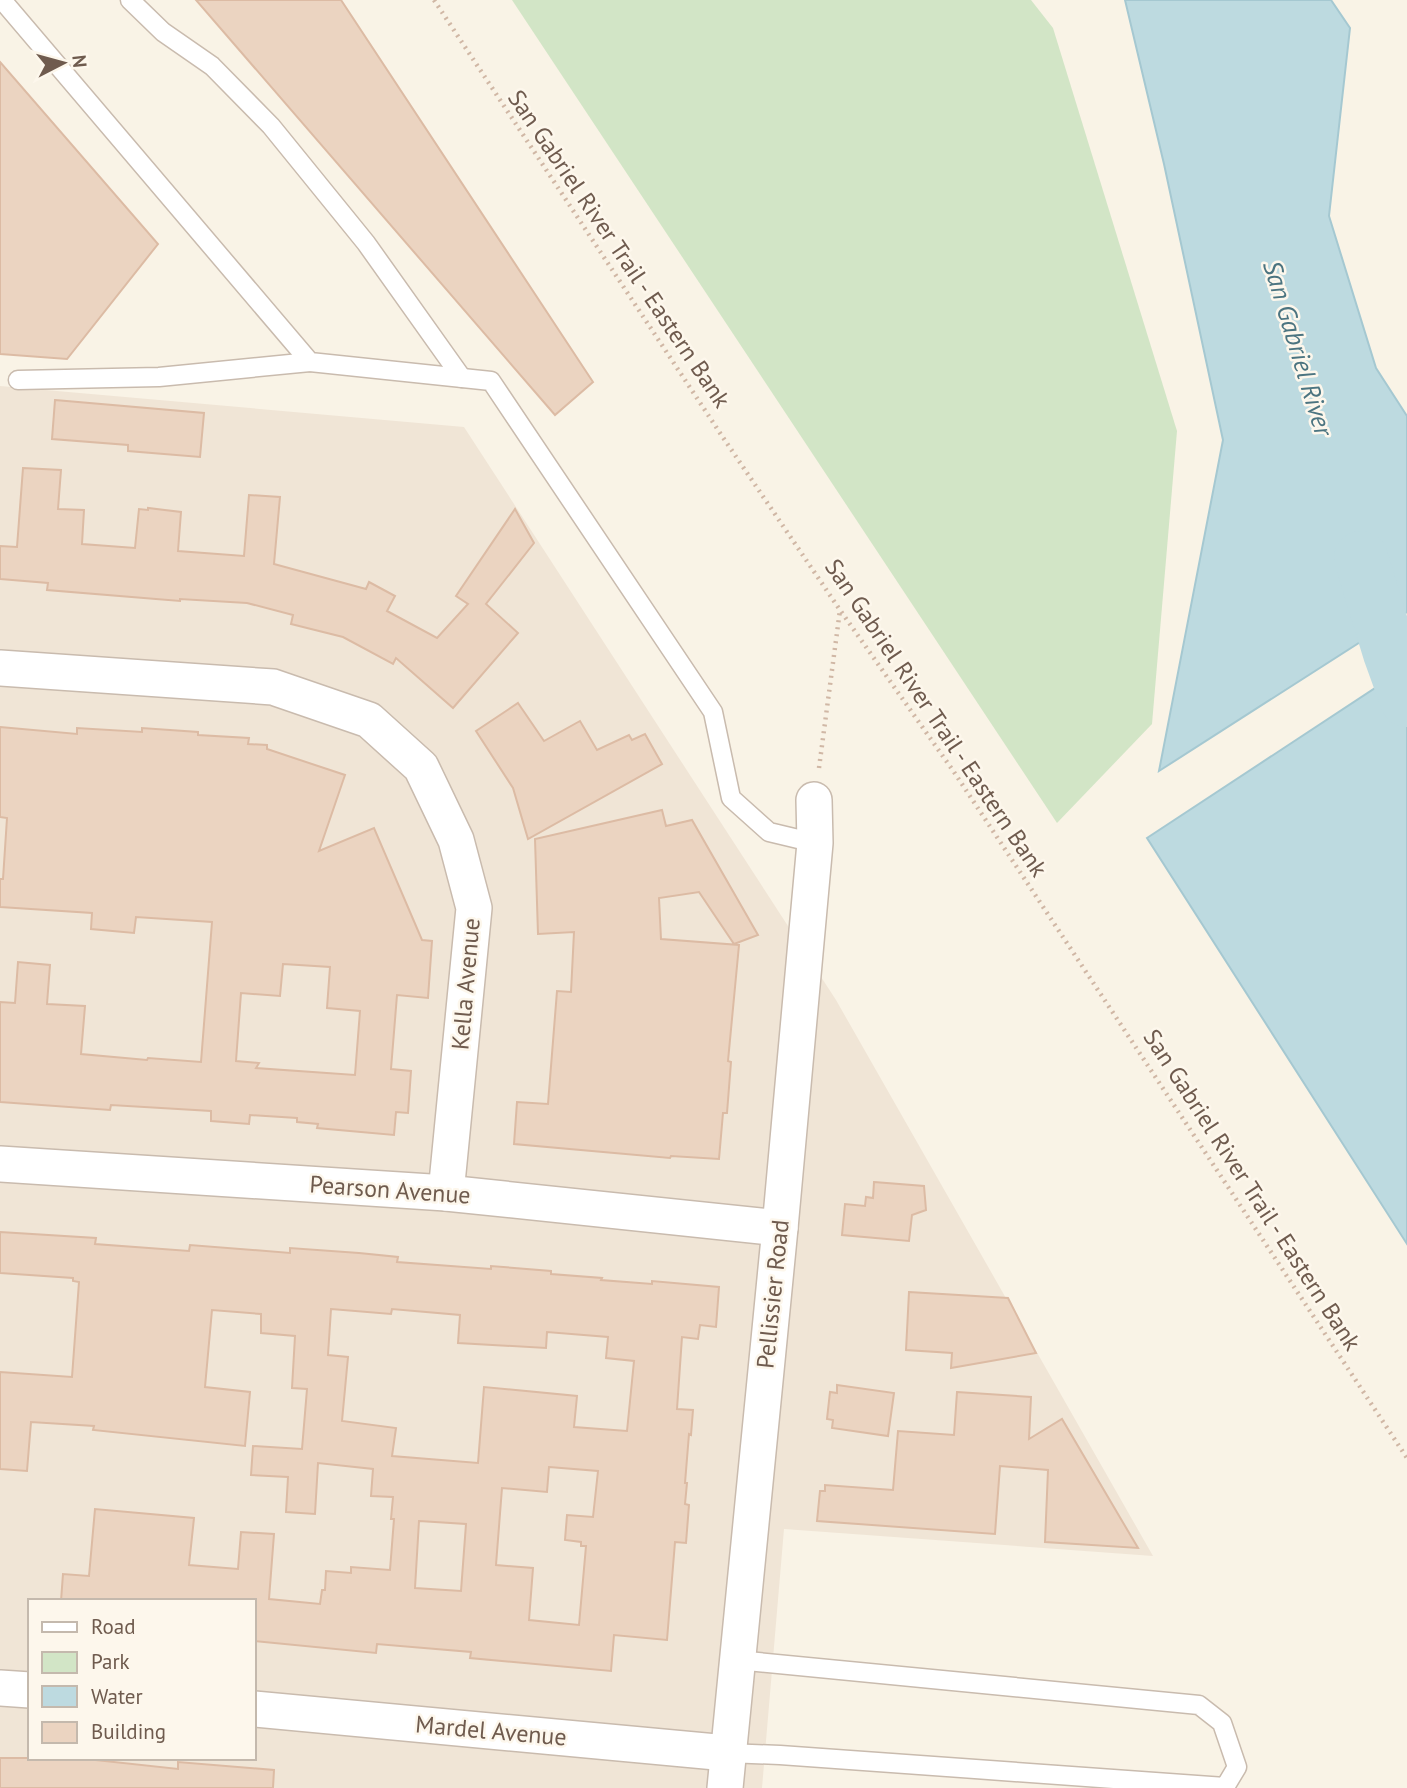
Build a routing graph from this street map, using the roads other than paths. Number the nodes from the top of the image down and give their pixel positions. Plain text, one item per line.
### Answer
1 (2, 0) edge
2 (130, 0) edge
3 (310, 362) junction
4 (462, 378) junction
5 (18, 380) dead end
6 (0, 668) edge
7 (814, 800) road end
8 (815, 843) junction
9 (0, 1164) edge
10 (446, 1193) junction
11 (780, 1228) junction
12 (737, 1660) junction
13 (0, 1688) edge
14 (28, 1690) edge
15 (256, 1709) edge
16 (727, 1753) junction
17 (724, 1788) edge

1 - 3 lane
2 - 4 lane
3 - 4 lane
3 - 5 lane
4 - 8 lane
6 - 10 street, Kella Avenue
7 - 8 street, Pellissier Road
8 - 11 street, Pellissier Road
9 - 10 street, Pearson Avenue
10 - 11 street, Pearson Avenue
11 - 12 street, Pellissier Road
12 - 16 street, Pellissier Road
12 - 16 lane
13 - 14 street
15 - 16 street, Mardel Avenue
16 - 17 street, Pellissier Road

